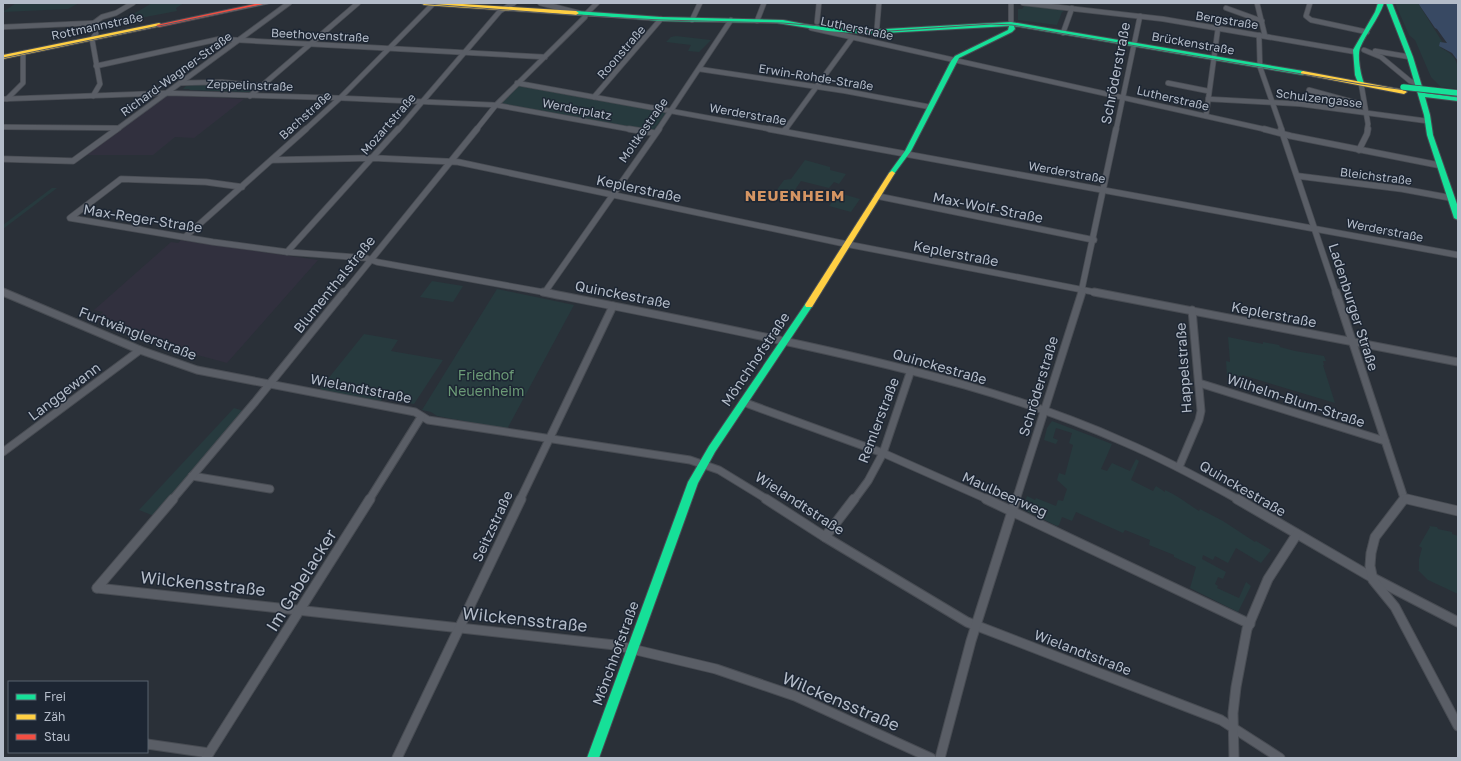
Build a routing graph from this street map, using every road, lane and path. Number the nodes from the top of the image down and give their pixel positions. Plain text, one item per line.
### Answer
1 (133, 3) edge
2 (267, 3) edge
3 (289, 3) edge
4 (358, 3) edge
5 (424, 3) edge
6 (514, 3) edge
7 (540, 3) edge
8 (597, 3) edge
9 (700, 3) edge
10 (764, 3) edge
11 (819, 3) edge
12 (879, 3) edge
13 (1011, 3) edge
14 (1023, 3) edge
15 (1257, 3) edge
16 (1310, 3) edge
17 (1389, 3) edge
18 (434, 4) edge
19 (1380, 4) edge
20 (1072, 8) junction
21 (1226, 8) dead end
22 (503, 9) junction
23 (585, 15) junction
24 (1140, 16) junction
25 (1262, 19) junction
26 (661, 20) junction
27 (692, 20) junction
28 (731, 20) junction
29 (757, 21) junction
30 (94, 23) junction
31 (1011, 24) junction
32 (814, 25) junction
33 (3, 27) edge
34 (877, 27) junction
35 (1218, 28) junction
36 (895, 30) junction
37 (1367, 32) junction
38 (1063, 33) junction
39 (1258, 35) junction
40 (1265, 36) junction
41 (852, 38) junction
42 (92, 39) junction
43 (239, 40) junction
44 (309, 44) junction
45 (1134, 45) junction
46 (388, 48) junction
47 (1359, 50) junction
48 (464, 52) junction
49 (24, 53) junction
50 (3, 57) edge
51 (545, 57) junction
52 (1410, 57) junction
53 (1213, 58) junction
54 (955, 60) junction
55 (96, 66) junction
56 (1260, 66) junction
57 (699, 68) junction
58 (181, 83) junction
59 (517, 83) junction
60 (1168, 83) dead end
61 (1361, 83) junction
62 (260, 86) junction
63 (1409, 86) junction
64 (817, 87) junction
65 (1309, 90) dead end
66 (1208, 91) junction
67 (167, 93) junction
68 (1458, 93) edge
69 (93, 96) junction
70 (250, 96) junction
71 (594, 97) junction
72 (1123, 97) junction
73 (340, 98) junction
74 (5, 99) edge
75 (1208, 99) junction
76 (1458, 99) edge
77 (421, 101) junction
78 (1272, 102) junction
79 (496, 105) junction
80 (1364, 105) junction
81 (930, 107) junction
82 (671, 111) junction
83 (1366, 114) junction
84 (1206, 116) junction
85 (1427, 121) junction
86 (3, 127) edge
87 (119, 128) junction
88 (784, 131) junction
89 (654, 133) junction
90 (1283, 134) junction
91 (1359, 150) junction
92 (906, 154) junction
93 (373, 158) junction
94 (3, 159) edge
95 (272, 160) junction
96 (450, 162) junction
97 (1438, 165) junction
98 (1298, 176) junction
99 (242, 187) junction
100 (1105, 190) junction
101 (615, 195) junction
102 (877, 196) junction
103 (1451, 198) junction
104 (1458, 218) edge
105 (1314, 228) junction
106 (185, 237) junction
107 (1094, 240) junction
108 (851, 245) junction
109 (287, 252) junction
110 (1458, 256) edge
111 (372, 260) junction
112 (1082, 289) junction
113 (3, 292) edge
114 (545, 292) junction
115 (613, 306) junction
116 (1192, 310) junction
117 (784, 341) junction
118 (1352, 341) junction
119 (140, 350) junction
120 (1458, 362) edge
121 (911, 370) junction
122 (1199, 383) junction
123 (268, 384) junction
124 (743, 402) junction
125 (1045, 411) junction
126 (421, 417) junction
127 (549, 439) junction
128 (1385, 441) junction
129 (3, 452) edge
130 (883, 453) junction
131 (703, 463) junction
132 (1179, 467) junction
133 (192, 476) junction
134 (270, 489) dead end
135 (1404, 498) junction
136 (1013, 511) junction
137 (1458, 511) edge
138 (1297, 534) junction
139 (825, 537) junction
140 (1373, 580) junction
141 (97, 588) joint
142 (301, 610) junction
143 (1458, 622) edge
144 (1250, 624) junction
145 (976, 627) junction
146 (460, 628) junction
147 (632, 648) junction
148 (1458, 726) edge
149 (1233, 727) junction
150 (148, 744) edge
151 (207, 756) edge
152 (397, 758) edge
153 (593, 758) edge
154 (931, 758) edge
155 (940, 758) edge
156 (1234, 758) edge
157 (1280, 758) edge

1 - 30 street
2 - 42 main road, Rottmannstraße
3 - 43 street, Richard-Wagner-Straße
4 - 44 street
5 - 18 main road
6 - 22 street, Mozartstraße
7 - 23 street
8 - 23 street, Blumenthalstraße
9 - 27 street
10 - 29 street
11 - 32 street
12 - 34 street
13 - 31 street
14 - 20 street, Bergstraße
15 - 25 street
16 - 37 street
17 - 52 main road
18 - 22 main road
18 - 46 street, Bachstraße
19 - 37 main road
20 - 24 street, Bergstraße
20 - 38 street
21 - 25 street
22 - 23 main road
22 - 48 street, Mozartstraße
23 - 26 main road
23 - 51 street, Blumenthalstraße
24 - 35 street, Bergstraße
24 - 45 street, Schröderstraße
25 - 40 street
26 - 27 main road
26 - 71 street, Roonstraße
27 - 28 main road
28 - 29 main road
28 - 57 street, Moltkestraße
29 - 32 main road
30 - 33 street
30 - 42 street
31 - 36 main road, Brückenstraße
31 - 38 main road, Brückenstraße
31 - 54 main road
32 - 34 main road
32 - 36 main road
32 - 41 street, Lutherstraße
34 - 36 main road
35 - 39 street, Bergstraße
35 - 53 street
37 - 47 main road
38 - 45 main road, Brückenstraße
39 - 40 street, Bergstraße
39 - 56 street, Ladenburger Straße
40 - 47 street, Bergstraße
41 - 54 street, Lutherstraße
41 - 64 street
42 - 49 main road, Rottmannstraße
42 - 55 street
43 - 44 street, Beethovenstraße
43 - 55 street, Beethovenstraße
43 - 58 street, Richard-Wagner-Straße
44 - 46 street, Beethovenstraße
44 - 62 street
45 - 53 main road, Brückenstraße
45 - 72 street, Schröderstraße
46 - 48 street, Beethovenstraße
46 - 73 street, Bachstraße
47 - 52 street, Bergstraße
47 - 61 main road
47 - 63 street
48 - 51 street, Beethovenstraße
48 - 77 street, Mozartstraße
49 - 50 main road, Rottmannstraße
49 - 74 street
51 - 59 street, Blumenthalstraße
52 - 63 main road
53 - 56 main road, Brückenstraße
53 - 66 street
54 - 72 street, Lutherstraße
54 - 81 main road, Mönchhofstraße
55 - 69 street
56 - 61 main road, Brückenstraße
56 - 78 street, Ladenburger Straße
57 - 64 street, Erwin-Rohde-Straße
57 - 82 street, Moltkestraße
58 - 62 street, Zeppelinstraße
58 - 67 street, Richard-Wagner-Straße
59 - 71 street, Werderplatz
59 - 79 street, Blumenthalstraße
60 - 66 street
61 - 63 main road, Brückenstraße
61 - 80 street
62 - 70 street
63 - 68 main road, bridge
63 - 76 main road
63 - 85 main road
64 - 81 street, Erwin-Rohde-Straße
64 - 88 street
65 - 80 street
66 - 75 street
67 - 69 street, Zeppelinstraße
67 - 70 street, Zeppelinstraße
67 - 87 street, Richard-Wagner-Straße
69 - 74 street, Zeppelinstraße
70 - 73 street, Zeppelinstraße
71 - 82 street, Werderplatz
72 - 84 street, Lutherstraße
72 - 100 street, Schröderstraße
73 - 77 street, Zeppelinstraße
73 - 95 street, Bachstraße
75 - 78 street, Schulzengasse
75 - 84 street
77 - 79 street, Zeppelinstraße
77 - 93 street, Mozartstraße
78 - 83 street, Schulzengasse
78 - 90 street, Ladenburger Straße
79 - 89 street, Werderplatz
79 - 96 street, Blumenthalstraße
80 - 83 street
81 - 92 main road, Mönchhofstraße
82 - 88 street, Werderstraße
82 - 89 street, Moltkestraße
83 - 85 street, Schulzengasse
83 - 91 street
84 - 90 street, Lutherstraße
85 - 97 main road
86 - 87 street
87 - 94 street, Richard-Wagner-Straße
88 - 92 street, Werderstraße
89 - 101 street, Moltkestraße
90 - 91 street, Lutherstraße
90 - 98 street, Ladenburger Straße
91 - 97 street, Lutherstraße
92 - 100 street, Werderstraße
92 - 102 main road, Mönchhofstraße
93 - 95 street, Keplerstraße
93 - 96 street, Keplerstraße
93 - 109 street, Mozartstraße
95 - 99 street, Bachstraße
96 - 101 street, Keplerstraße
96 - 111 street, Blumenthalstraße
97 - 103 main road
98 - 103 street, Bleichstraße
98 - 105 street, Ladenburger Straße
99 - 106 street, Bachstraße
99 - 106 street, Max-Reger-Straße
100 - 105 street, Werderstraße
100 - 107 street, Schröderstraße
101 - 108 street, Keplerstraße
101 - 114 street, Moltkestraße
102 - 107 street, Max-Wolf-Straße
102 - 108 main road, Mönchhofstraße
103 - 104 main road
105 - 110 street, Werderstraße
105 - 118 street, Ladenburger Straße
106 - 109 street, Max-Reger-Straße
107 - 112 street, Schröderstraße
108 - 112 street, Keplerstraße
108 - 117 main road, Mönchhofstraße
109 - 111 street, Max-Reger-Straße
111 - 114 street, Quinckestraße
111 - 123 street, Blumenthalstraße
112 - 116 street, Keplerstraße
112 - 125 street, Schröderstraße
113 - 119 street, Furtwänglerstraße
114 - 115 street, Quinckestraße
115 - 117 street, Quinckestraße
115 - 127 street, Seitzstraße
116 - 118 street, Keplerstraße
116 - 122 street, Happelstraße
117 - 121 street, Quinckestraße
117 - 124 main road, Mönchhofstraße
118 - 120 street, Keplerstraße
118 - 128 street, Ladenburger Straße
119 - 123 street, Furtwänglerstraße
119 - 129 street, Langgewann
121 - 125 street, Quinckestraße
121 - 130 street, Remlerstraße
122 - 128 street, Wilhelm-Blum-Straße
122 - 132 street, Happelstraße
123 - 126 street, Wielandtstraße
123 - 133 street, Blumenthalstraße
124 - 130 street, Maulbeerweg
124 - 131 main road, Mönchhofstraße
125 - 132 street, Quinckestraße
125 - 136 street, Schröderstraße
126 - 127 street, Wielandtstraße
126 - 142 street, Im Gabelacker
127 - 131 street, Wielandtstraße
127 - 146 street, Seitzstraße
128 - 135 street, Ladenburger Straße
130 - 136 street, Maulbeerweg
130 - 139 street, Remlerstraße
131 - 139 street, Wielandtstraße
131 - 147 main road, Mönchhofstraße
132 - 138 street, Quinckestraße
133 - 134 street
133 - 141 street, Blumenthalstraße
135 - 137 street
135 - 140 street
136 - 144 street, Maulbeerweg
136 - 145 street, Schröderstraße
138 - 140 street, Quinckestraße
138 - 144 street
139 - 145 street, Wielandtstraße
140 - 143 street, Quinckestraße
140 - 148 street
141 - 142 street, Wilckensstraße
142 - 146 street, Wilckensstraße
142 - 151 street, Im Gabelacker
144 - 149 street
145 - 149 street, Wielandtstraße
145 - 155 street, Schröderstraße
146 - 147 street, Wilckensstraße
146 - 152 street, Seitzstraße
147 - 153 main road, Mönchhofstraße
147 - 154 street, Wilckensstraße
149 - 156 street
149 - 157 street, Wielandtstraße
150 - 151 street

